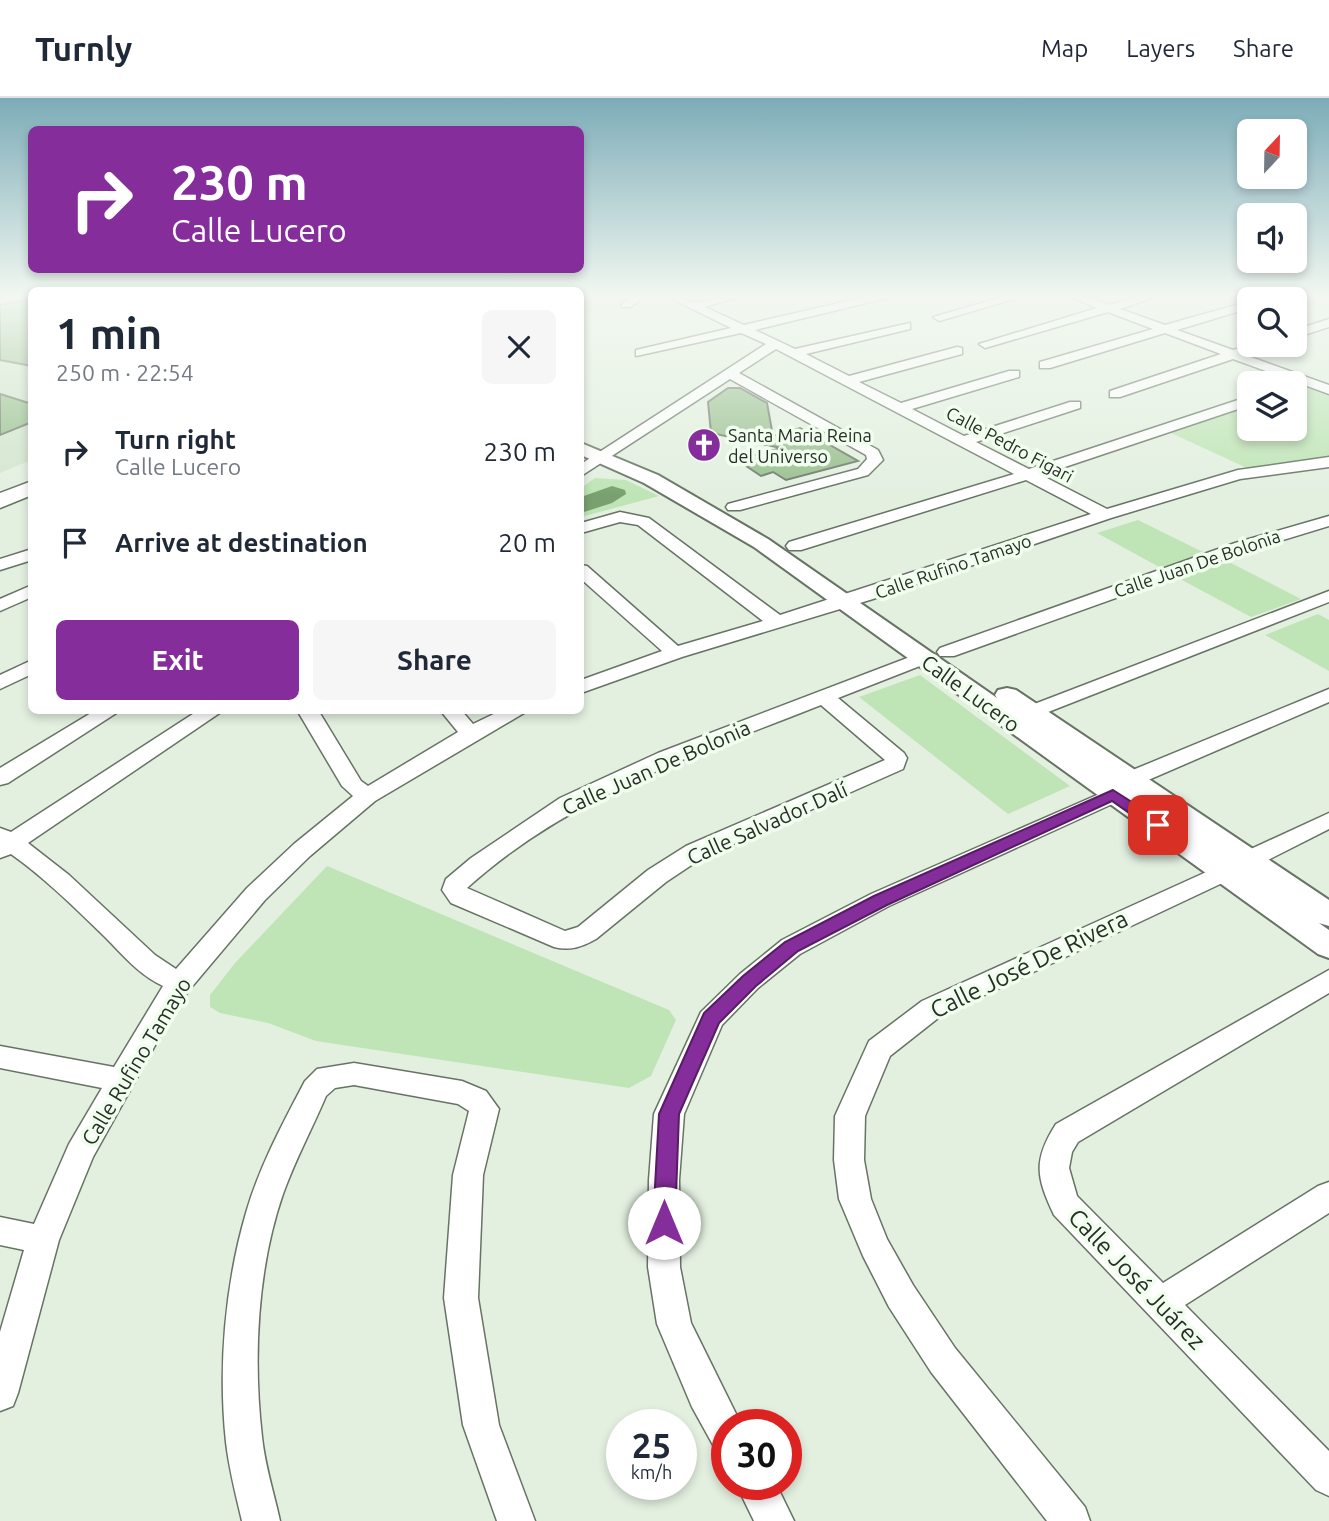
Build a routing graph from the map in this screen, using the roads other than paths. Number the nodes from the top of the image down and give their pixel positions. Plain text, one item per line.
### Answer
1 (748, 362) edge
2 (811, 362) edge
3 (915, 362) edge
4 (1053, 362) edge
5 (1207, 362) edge
6 (1252, 362) edge
7 (1045, 365) dead end
8 (1272, 371) edge
9 (1329, 372) edge
10 (731, 374) junction
11 (1014, 374) dead end
12 (1307, 380) edge
13 (846, 381) junction
14 (1307, 385) edge
15 (1329, 390) edge
16 (1115, 394) dead end
17 (1237, 404) edge
18 (1075, 405) dead end
19 (899, 408) junction
20 (584, 440) edge
21 (963, 441) junction
22 (599, 452) edge
23 (1329, 462) edge
24 (584, 468) edge
25 (28, 470) edge
26 (1027, 475) junction
27 (0, 482) edge
28 (28, 489) edge
29 (0, 501) edge
30 (734, 506) junction
31 (1105, 515) junction
32 (1329, 521) edge
33 (584, 527) edge
34 (795, 546) junction
35 (28, 555) edge
36 (0, 565) edge
37 (584, 573) edge
38 (28, 592) edge
39 (1329, 596) edge
40 (856, 598) junction
41 (0, 606) edge
42 (775, 621) junction
43 (675, 653) junction
44 (935, 655) junction
45 (28, 668) edge
46 (0, 683) edge
47 (584, 686) edge
48 (1329, 695) edge
49 (823, 696) junction
50 (1031, 712) junction
51 (104, 714) edge
52 (208, 714) edge
53 (309, 714) edge
54 (453, 714) edge
55 (511, 714) edge
56 (470, 734) junction
57 (0, 778) edge
58 (1122, 787) junction
59 (367, 796) junction
60 (1329, 820) edge
61 (4, 843) edge
62 (1248, 860) junction
63 (1224, 872) junction
64 (1329, 915) edge
65 (575, 939) joint
66 (1329, 946) edge
67 (1329, 980) edge
68 (181, 982) junction
69 (0, 1057) edge
70 (121, 1080) junction
71 (1329, 1196) edge
72 (0, 1231) edge
73 (43, 1240) junction
74 (1160, 1303) junction
75 (0, 1393) edge
76 (713, 1409) edge
77 (1329, 1477) edge
78 (764, 1500) edge
79 (261, 1521) edge
80 (516, 1521) edge
81 (775, 1521) edge
82 (1070, 1521) edge

1 - 10 street
2 - 13 street, Calle Pedro Figari
3 - 13 street
4 - 7 street
5 - 16 street
6 - 8 street
9 - 12 street
10 - 22 street
10 - 30 street
11 - 19 street
13 - 19 street, Calle Pedro Figari
14 - 15 street
17 - 26 street
18 - 21 street
19 - 21 street, Calle Pedro Figari
20 - 22 street
21 - 26 street, Calle Pedro Figari
22 - 24 street
22 - 30 street, Calle Lucero
22 - 40 street, Calle Lucero
23 - 31 street, Calle Rufino Tamayo
25 - 27 main road
26 - 31 street, Calle Pedro Figari
26 - 34 street
28 - 29 main road
30 - 34 street, Calle Lucero
31 - 40 street, Calle Rufino Tamayo
32 - 44 street, Calle Juan De Bolonia
33 - 42 street
34 - 40 street, Calle Lucero
35 - 36 street
37 - 43 street
38 - 41 street
39 - 50 street
40 - 42 street, Calle Rufino Tamayo
40 - 44 street, Calle Lucero
42 - 43 street, Calle Rufino Tamayo
43 - 47 street, Calle Rufino Tamayo
44 - 49 street, Calle Juan De Bolonia
44 - 50 street, Calle Lucero
44 - 58 street, Calle Lucero
45 - 46 street
48 - 58 street
49 - 65 street, Calle Salvador Dalí
49 - 65 street, Calle Juan De Bolonia
50 - 58 street, Calle Lucero
51 - 57 street
52 - 61 street
53 - 59 street
54 - 56 street
55 - 56 street, Calle Rufino Tamayo
56 - 59 street, Calle Rufino Tamayo
58 - 62 street, Calle Lucero
58 - 63 street, Calle Lucero
58 - 76 street
59 - 68 street, Calle Rufino Tamayo
60 - 62 street
61 - 68 street
62 - 64 street, Calle Lucero
63 - 66 street, Calle Lucero
63 - 82 street, Calle José De Rivera
67 - 74 street, Calle José Juárez
68 - 70 street, Calle Rufino Tamayo
69 - 70 street
70 - 73 street, Calle Rufino Tamayo
71 - 74 street
72 - 73 street
73 - 75 street, Calle Rufino Tamayo
74 - 77 street, Calle José Juárez
78 - 81 street
79 - 80 street

